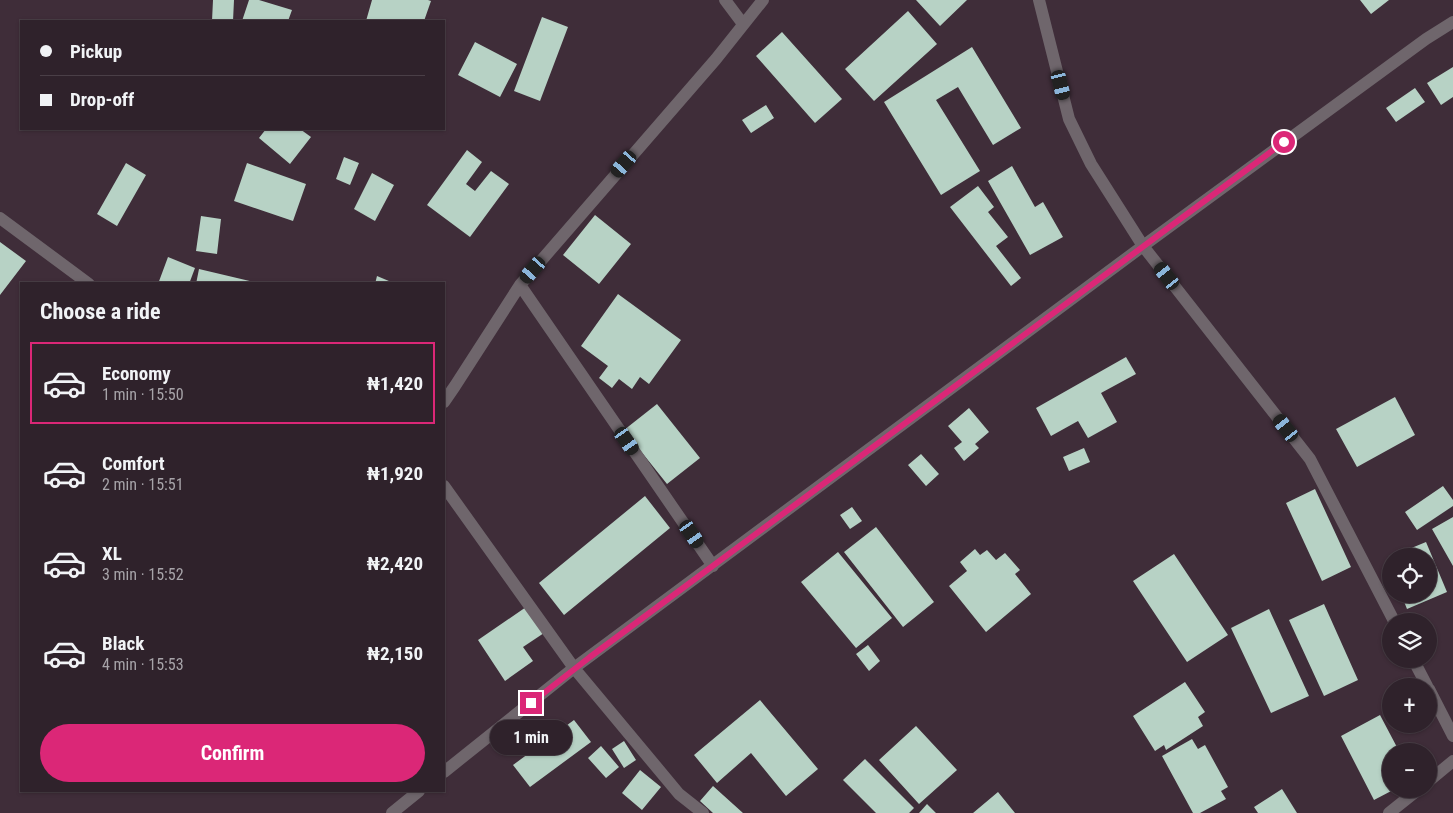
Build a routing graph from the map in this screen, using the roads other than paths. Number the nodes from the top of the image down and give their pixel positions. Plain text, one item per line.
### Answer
1 (725, 0) edge
2 (763, 0) edge
3 (1039, 0) edge
4 (1453, 22) edge
5 (743, 24) junction
6 (0, 218) edge
7 (1143, 246) junction
8 (86, 282) edge
9 (520, 285) junction
10 (445, 401) edge
11 (445, 487) edge
12 (714, 566) junction
13 (1390, 613) edge
14 (574, 668) junction
15 (1437, 705) edge
16 (1453, 736) edge
17 (1453, 761) edge
18 (445, 771) edge
19 (1437, 774) edge
20 (419, 792) edge
21 (1408, 798) edge
22 (392, 813) edge
23 (703, 813) edge
24 (1389, 813) edge

1 - 5 street
2 - 5 street
3 - 7 street
4 - 7 street
5 - 9 street
6 - 8 street
7 - 12 street
7 - 13 street
9 - 10 street
9 - 12 street
11 - 14 street
12 - 14 street
14 - 18 street
14 - 23 street
15 - 16 street
17 - 19 street
20 - 22 street
21 - 24 street

